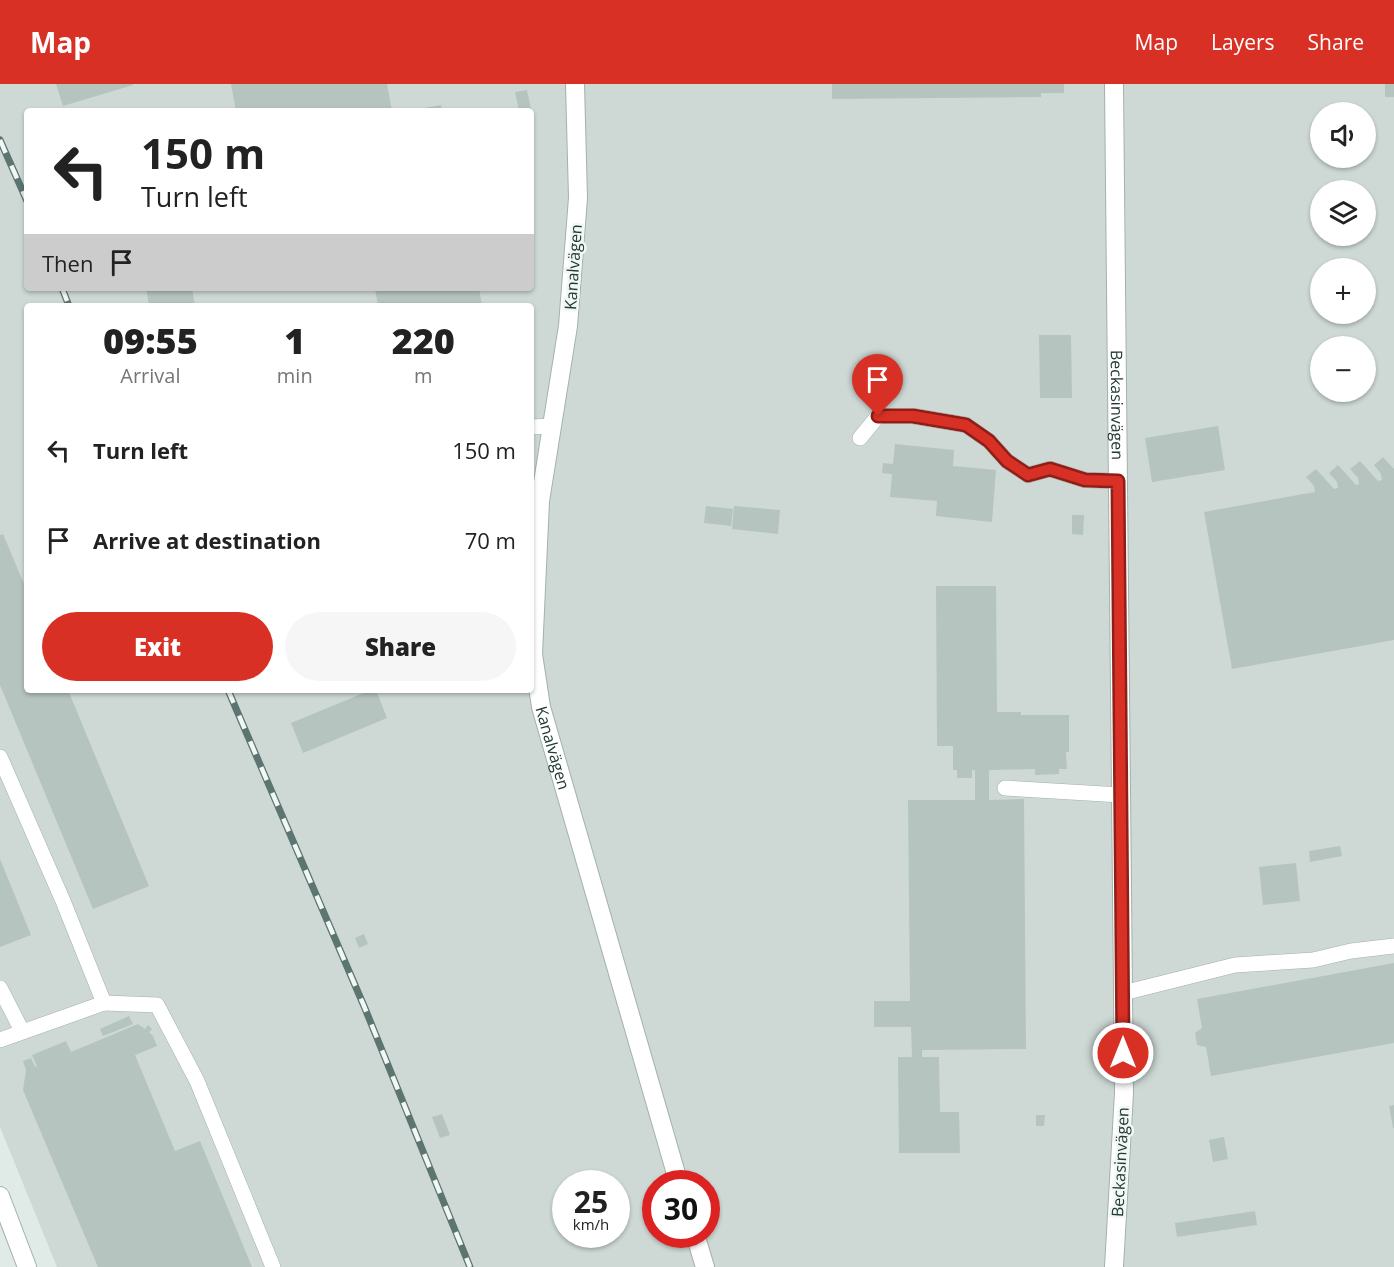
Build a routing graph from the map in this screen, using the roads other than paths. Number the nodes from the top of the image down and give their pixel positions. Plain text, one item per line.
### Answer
1 (575, 84) edge
2 (1114, 84) edge
3 (552, 426) junction
4 (534, 427) edge
5 (860, 438) dead end
6 (1118, 481) junction
7 (534, 622) edge
8 (534, 660) edge
9 (0, 757) edge
10 (1005, 788) dead end
11 (1121, 795) junction
12 (1394, 946) edge
13 (0, 988) edge
14 (1123, 993) junction
15 (104, 1003) junction
16 (22, 1031) junction
17 (0, 1040) edge
18 (675, 1170) edge
19 (0, 1196) edge
20 (699, 1248) edge
21 (27, 1267) edge
22 (273, 1267) edge
23 (705, 1267) edge
24 (1114, 1267) edge

1 - 3 street, Kanalvägen
2 - 6 street, Beckasinvägen
3 - 4 lane
3 - 7 street, Kanalvägen
5 - 6 lane
6 - 11 street, Beckasinvägen
8 - 18 street, Kanalvägen
9 - 15 lane
10 - 11 lane
11 - 14 street, Beckasinvägen
12 - 14 lane
13 - 16 lane
14 - 24 street, Beckasinvägen
15 - 16 lane
15 - 22 lane
16 - 17 lane
19 - 21 street
20 - 23 street

